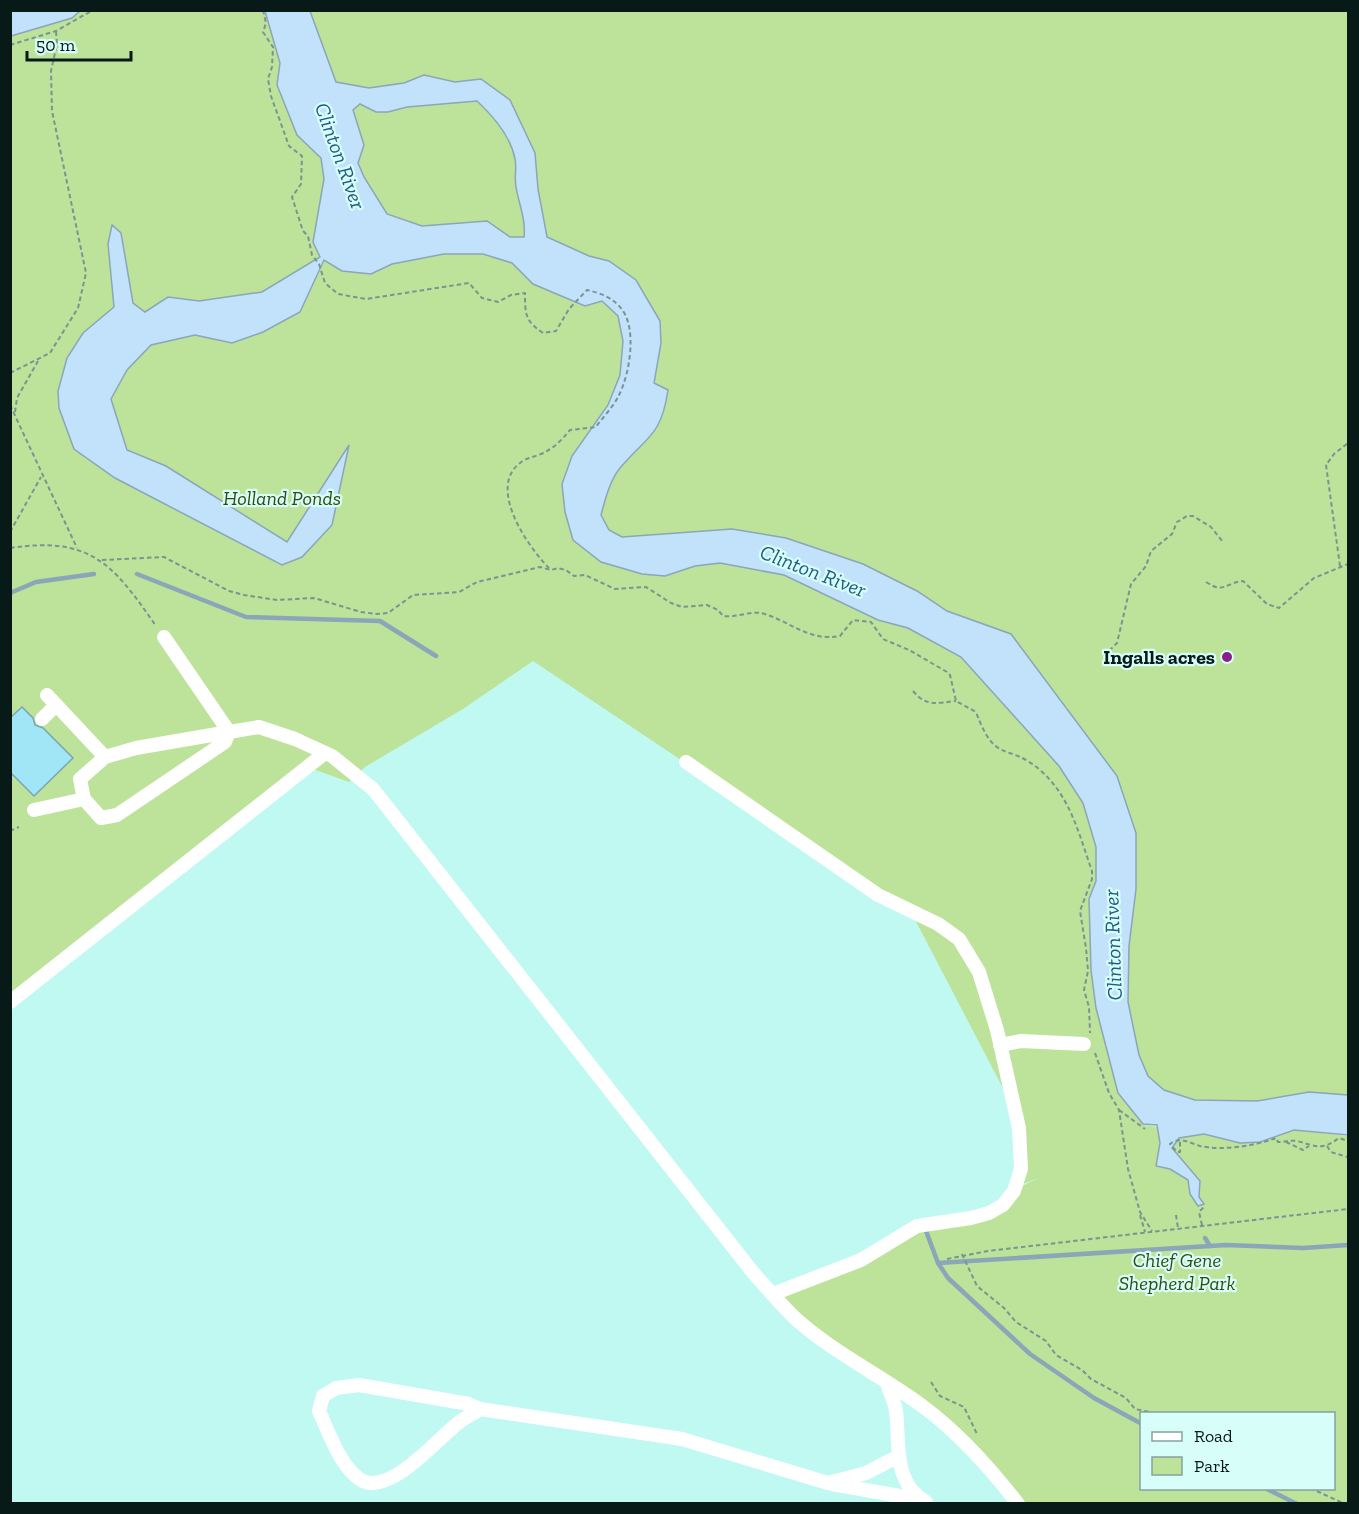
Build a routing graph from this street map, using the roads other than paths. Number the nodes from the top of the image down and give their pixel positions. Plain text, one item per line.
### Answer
1 (164, 637) road end
2 (42, 719) dead end
3 (230, 732) junction
4 (325, 753) junction
5 (105, 757) junction
6 (686, 762) dead end
7 (84, 799) junction
8 (34, 810) dead end
9 (10, 1002) edge
10 (1089, 1041) road end
11 (1000, 1045) junction
12 (773, 1294) junction
13 (887, 1383) junction
14 (480, 1409) junction
15 (899, 1456) junction
16 (828, 1483) junction
17 (931, 1502) edge
18 (1018, 1503) edge

1 - 3 lane
2 - 5 lane
3 - 4 lane
3 - 5 lane
3 - 7 lane
4 - 9 lane
4 - 12 lane
5 - 7 lane
6 - 11 lane
7 - 8 lane
10 - 11 lane
11 - 12 lane
12 - 13 lane
13 - 15 lane
13 - 18 lane
14 - 14 lane
14 - 16 lane
15 - 16 lane
15 - 17 lane
16 - 17 lane

